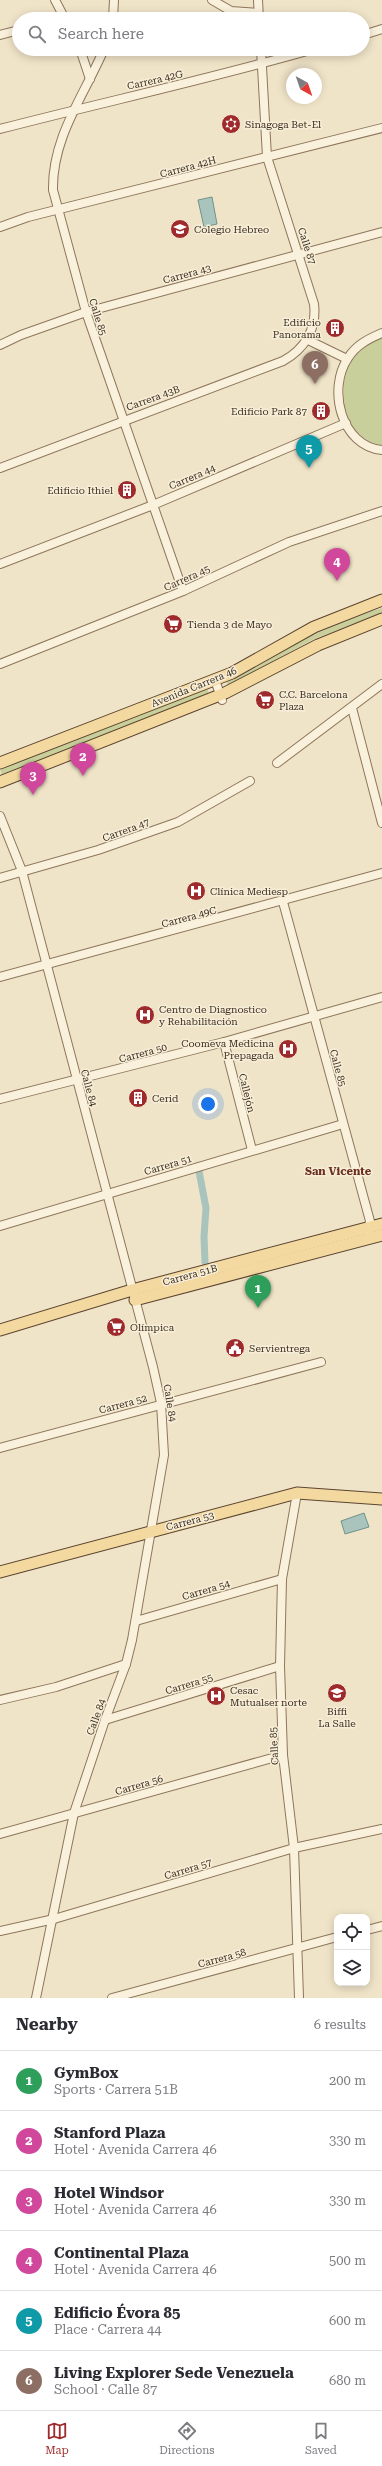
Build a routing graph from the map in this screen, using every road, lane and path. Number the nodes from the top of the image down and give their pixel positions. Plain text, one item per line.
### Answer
1 (55, 0) edge
2 (114, 0) edge
3 (212, 0) edge
4 (258, 0) edge
5 (61, 12) edge
6 (113, 12) edge
7 (238, 12) edge
8 (258, 12) edge
9 (382, 29) edge
10 (12, 32) edge
11 (370, 33) edge
12 (0, 35) edge
13 (82, 56) edge
14 (101, 56) edge
15 (262, 56) edge
16 (290, 56) edge
17 (263, 64) junction
18 (90, 79) junction
19 (74, 109) junction
20 (382, 128) edge
21 (0, 129) edge
22 (267, 157) junction
23 (57, 211) junction
24 (0, 227) edge
25 (382, 232) edge
26 (299, 254) junction
27 (86, 312) junction
28 (382, 333) edge
29 (308, 340) junction
30 (0, 345) edge
31 (347, 359) junction
32 (123, 420) junction
33 (346, 423) junction
34 (382, 450) edge
35 (0, 468) edge
36 (153, 505) junction
37 (382, 511) edge
38 (0, 564) edge
39 (183, 591) junction
40 (382, 600) edge
41 (382, 619) edge
42 (0, 664) edge
43 (214, 680) junction
44 (382, 684) edge
45 (221, 698) junction
46 (352, 708) junction
47 (0, 763) edge
48 (277, 763) dead end
49 (250, 781) dead end
50 (0, 782) edge
51 (0, 816) edge
52 (382, 823) edge
53 (22, 871) junction
54 (382, 873) edge
55 (0, 878) edge
56 (283, 902) junction
57 (46, 966) junction
58 (0, 977) edge
59 (382, 998) edge
60 (314, 1016) junction
61 (224, 1042) junction
62 (77, 1080) junction
63 (0, 1099) edge
64 (343, 1124) junction
65 (252, 1150) junction
66 (106, 1194) junction
67 (382, 1224) edge
68 (0, 1226) edge
69 (369, 1227) junction
70 (382, 1235) edge
71 (367, 1239) junction
72 (133, 1295) junction
73 (0, 1330) edge
74 (321, 1362) dead end
75 (161, 1403) junction
76 (0, 1448) edge
77 (297, 1493) junction
78 (382, 1500) edge
79 (151, 1531) junction
80 (0, 1572) edge
81 (282, 1579) junction
82 (136, 1621) junction
83 (126, 1664) junction
84 (280, 1666) junction
85 (0, 1700) edge
86 (104, 1720) junction
87 (283, 1755) junction
88 (74, 1813) junction
89 (382, 1830) edge
90 (0, 1834) edge
91 (294, 1848) junction
92 (54, 1919) junction
93 (382, 1926) edge
94 (370, 1929) edge
95 (0, 1931) edge
96 (334, 1938) edge
97 (297, 1947) junction
98 (36, 1998) edge
99 (112, 1998) edge
100 (299, 1998) edge

1 - 5 street
2 - 6 street
3 - 7 street
4 - 8 street
9 - 11 street
10 - 12 street
13 - 18 street
14 - 18 street, Calle 85
15 - 17 street, Calle 87
16 - 17 street, Carrera 42G
17 - 19 street, Carrera 42G
17 - 22 street, Calle 87
18 - 19 street, Calle 85
19 - 21 street, Carrera 42G
19 - 23 street, Calle 85
20 - 22 street, Carrera 42H
22 - 23 street, Carrera 42H
22 - 26 street, Calle 87
23 - 24 street, Carrera 42H
23 - 27 street, Calle 85
25 - 26 street, Carrera 43
26 - 27 street, Carrera 43
26 - 29 street, Calle 87
27 - 30 street, Carrera 43
27 - 32 street, Calle 85
28 - 31 street
29 - 31 street
29 - 32 street, Carrera 43B
31 - 33 street
32 - 35 street, Carrera 43B
32 - 36 street, Calle 85
33 - 34 street
33 - 36 street, Carrera 44
36 - 38 street, Carrera 44
36 - 39 street, Calle 85
37 - 39 street, Carrera 45
39 - 42 street, Carrera 45
40 - 43 main road, Avenida Carrera 46
41 - 45 main road, Avenida Carrera 46
43 - 45 street
43 - 47 main road, Avenida Carrera 46
44 - 46 street
45 - 50 main road, Avenida Carrera 46
46 - 48 street
46 - 52 street
49 - 53 street, Carrera 47
51 - 53 street, Calle 84
53 - 55 street, Carrera 47
53 - 57 street, Calle 84
54 - 56 street, Carrera 49C
56 - 57 street, Carrera 49C
56 - 60 street, Calle 85
57 - 58 street, Carrera 49C
57 - 62 street, Calle 84
59 - 60 street, Carrera 50
60 - 61 street, Carrera 50
60 - 64 street, Calle 85
61 - 62 street, Carrera 50
61 - 65 street, Callejón
62 - 63 street, Carrera 50
62 - 66 street, Calle 84
64 - 65 street, Carrera 51
64 - 69 street, Calle 85
65 - 66 street, Carrera 51
66 - 68 street, Carrera 51
66 - 72 street, Calle 84
67 - 69 main road, Carrera 51B
69 - 71 street, Calle 85
69 - 72 main road, Carrera 51B
70 - 71 main road, Carrera 51B
71 - 72 main road, Carrera 51B
72 - 73 main road, Carrera 51B
72 - 75 street, Calle 84
74 - 75 street, Carrera 52
75 - 76 street, Carrera 52
75 - 79 street, Calle 84
77 - 78 main road, Carrera 53
77 - 79 main road, Carrera 53
77 - 81 street, Calle 85
79 - 80 main road, Carrera 53
79 - 82 street, Calle 84
81 - 82 street, Carrera 54
81 - 84 street, Calle 85
82 - 83 street, Calle 84
83 - 85 street
83 - 86 street, Calle 84
84 - 86 street, Carrera 55
84 - 87 street, Calle 85
86 - 88 street, Calle 84
87 - 88 street, Carrera 56
87 - 91 street, Calle 85
88 - 90 street, Carrera 56
88 - 92 street, Calle 84
89 - 91 street, Carrera 57
91 - 92 street, Carrera 57
91 - 97 street, Calle 85
92 - 95 street, Carrera 57
92 - 98 street, Calle 84
93 - 94 street
96 - 97 street, Carrera 58
97 - 99 street, Carrera 58
97 - 100 street, Calle 85

